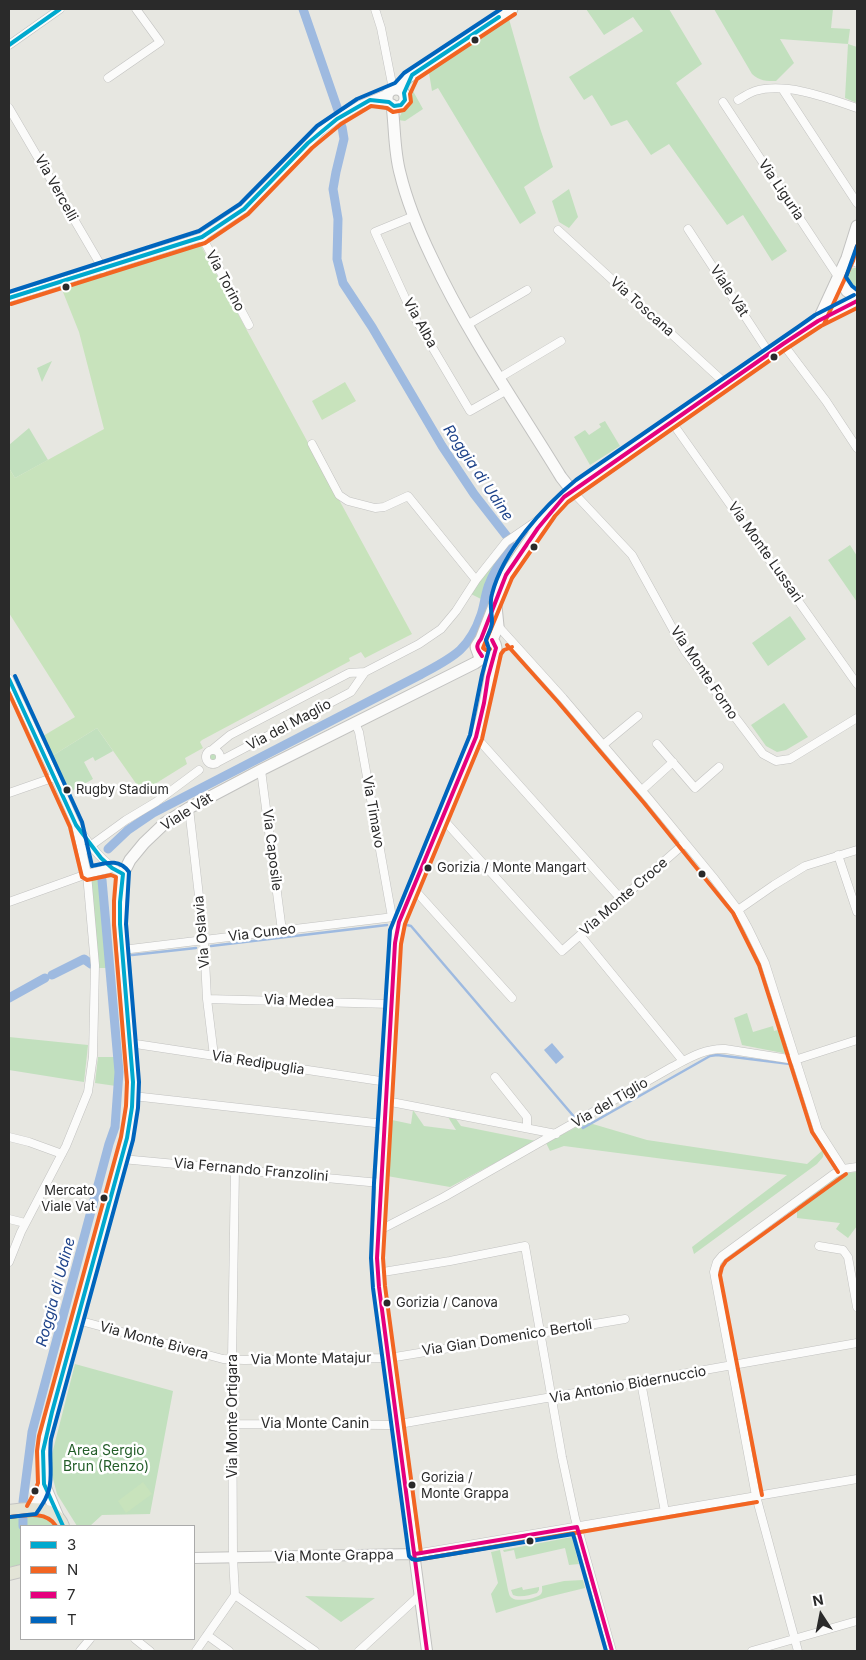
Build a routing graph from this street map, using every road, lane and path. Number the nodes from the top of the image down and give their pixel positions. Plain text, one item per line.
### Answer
1 (60, 9) edge
2 (136, 9) edge
3 (375, 9) edge
4 (512, 9) edge
5 (498, 13) edge
6 (9, 45) edge
7 (108, 78) dead end
8 (783, 90) junction
9 (395, 97) junction
10 (738, 100) dead end
11 (723, 102) dead end
12 (9, 108) edge
13 (857, 108) edge
14 (857, 203) edge
15 (414, 216) junction
16 (857, 226) edge
17 (688, 228) dead end
18 (558, 230) dead end
19 (202, 237) junction
20 (852, 261) edge
21 (103, 268) junction
22 (839, 278) junction
23 (527, 290) dead end
24 (857, 296) edge
25 (9, 298) edge
26 (857, 301) edge
27 (818, 321) junction
28 (249, 325) dead end
29 (467, 325) junction
30 (561, 341) dead end
31 (783, 344) junction
32 (769, 354) junction
33 (499, 378) junction
34 (726, 384) junction
35 (507, 390) junction
36 (671, 421) junction
37 (312, 444) dead end
38 (857, 448) edge
39 (572, 491) junction
40 (550, 512) junction
41 (476, 580) junction
42 (496, 602) junction
43 (498, 626) junction
44 (510, 639) junction
45 (487, 649) junction
46 (365, 672) junction
47 (346, 675) junction
48 (9, 679) edge
49 (857, 684) edge
50 (356, 685) junction
51 (11, 688) edge
52 (638, 716) dead end
53 (857, 718) edge
54 (355, 723) junction
55 (476, 737) junction
56 (658, 744) dead end
57 (603, 745) junction
58 (210, 752) junction
59 (673, 762) junction
60 (216, 763) junction
61 (719, 767) dead end
62 (199, 770) junction
63 (261, 770) junction
64 (55, 777) junction
65 (642, 790) junction
66 (9, 792) edge
67 (189, 808) junction
68 (442, 818) junction
69 (76, 825) junction
70 (685, 843) junction
71 (90, 845) junction
72 (857, 850) edge
73 (82, 852) junction
74 (838, 855) junction
75 (112, 868) junction
76 (87, 874) junction
77 (123, 874) junction
78 (413, 888) junction
79 (621, 899) junction
80 (9, 902) edge
81 (738, 910) junction
82 (857, 912) edge
83 (397, 916) junction
84 (282, 931) junction
85 (580, 935) junction
86 (204, 940) junction
87 (122, 950) junction
88 (512, 998) dead end
89 (207, 999) junction
90 (391, 1004) junction
91 (857, 1040) edge
92 (130, 1043) junction
93 (214, 1056) junction
94 (795, 1060) junction
95 (684, 1061) junction
96 (495, 1077) dead end
97 (387, 1082) junction
98 (133, 1096) junction
99 (386, 1101) junction
100 (384, 1124) junction
101 (527, 1128) junction
102 (556, 1134) junction
103 (9, 1137) edge
104 (62, 1154) junction
105 (122, 1159) junction
106 (857, 1167) edge
107 (235, 1168) junction
108 (843, 1169) junction
109 (380, 1183) junction
110 (9, 1219) edge
111 (25, 1223) junction
112 (378, 1231) junction
113 (819, 1246) dead end
114 (9, 1262) edge
115 (377, 1273) junction
116 (857, 1307) edge
117 (625, 1319) dead end
118 (77, 1320) junction
119 (540, 1333) junction
120 (857, 1344) edge
121 (389, 1358) junction
122 (232, 1360) junction
123 (731, 1367) junction
124 (641, 1382) junction
125 (552, 1398) junction
126 (232, 1424) junction
127 (398, 1424) junction
128 (857, 1479) edge
129 (44, 1484) junction
130 (756, 1496) junction
131 (32, 1509) junction
132 (9, 1512) edge
133 (665, 1512) junction
134 (60, 1522) edge
135 (577, 1527) junction
136 (414, 1554) junction
137 (233, 1557) junction
138 (195, 1558) edge
139 (235, 1594) junction
140 (420, 1595) junction
141 (857, 1621) edge
142 (207, 1635) junction
143 (794, 1639) junction
144 (89, 1640) edge
145 (136, 1640) edge
146 (80, 1651) edge
147 (150, 1651) edge
148 (196, 1651) edge
149 (229, 1651) edge
150 (315, 1651) edge
151 (359, 1651) edge
152 (428, 1651) edge
153 (612, 1651) edge
154 (752, 1651) edge
155 (798, 1651) edge

1 - 6 street
2 - 7 street
3 - 9 street
4 - 5 main road
5 - 9 main road
8 - 10 street
8 - 13 street
8 - 14 street
9 - 15 main road
9 - 19 street, Via Torino
11 - 22 street, Via Liguria
12 - 21 street, Via Vercelli
15 - 29 main road
15 - 35 street, Via Alba
16 - 20 main road
17 - 32 street, Viale Vât
18 - 34 street, Via Toscana
19 - 21 street, Via Torino
19 - 28 street, Via Torino
20 - 22 main road
21 - 25 street, Via Torino
22 - 24 main road, Via Liguria
22 - 27 main road
23 - 29 street
26 - 27 main road, Viale Vât
27 - 31 main road, Viale Vât
29 - 33 main road
30 - 33 street
31 - 32 main road, Viale Vât
31 - 38 street
32 - 34 main road, Viale Vât
33 - 35 main road
34 - 36 main road, Viale Vât
35 - 39 main road
36 - 39 main road, Viale Vât
36 - 49 street, Via Monte Lussari
37 - 41 street
39 - 40 main road, Viale Vât
39 - 53 street, Via Monte Forno
40 - 41 street, Via del Maglio
40 - 42 main road, Viale Vât
41 - 46 street, Via del Maglio
42 - 43 main road, Viale Vât
42 - 45 main road, Viale Vât
43 - 44 street
43 - 45 main road, Viale Vât
44 - 45 street
44 - 57 street
45 - 54 main road, Viale Vât
45 - 55 street
46 - 47 street, Via del Maglio
46 - 50 street, Via del Maglio
47 - 50 street
47 - 58 street, Via del Maglio
48 - 51 street
50 - 60 street, Via del Maglio
51 - 64 street
52 - 57 street
54 - 63 main road, Viale Vât
54 - 83 street, Via Timavo
55 - 68 street
55 - 79 street
56 - 59 street
57 - 65 street
58 - 60 street
58 - 60 street
58 - 62 street, Via del Maglio
59 - 61 street
59 - 65 street
60 - 62 street, Via del Maglio
62 - 71 street, Via del Maglio
63 - 67 main road, Viale Vât
63 - 84 street, Via Caposile
64 - 66 street
64 - 69 street
65 - 70 street
67 - 77 main road, Viale Vât
67 - 86 street, Via Oslavia
68 - 78 street
68 - 85 street, Via Monte Croce
69 - 71 street
69 - 73 street
70 - 79 street, Via Monte Croce
70 - 81 street
71 - 73 street, Via del Maglio
71 - 75 street
72 - 74 street
73 - 76 street
74 - 81 street
74 - 82 street
75 - 76 street
75 - 77 street
76 - 80 street
76 - 104 street
77 - 87 main road, Viale Vât
78 - 83 street
78 - 88 street
79 - 85 street, Via Monte Croce
81 - 94 street
83 - 84 street, Via Cuneo
83 - 90 street
84 - 86 street, Via Cuneo
85 - 95 street
86 - 87 street, Via Cuneo
86 - 89 street, Via Oslavia
87 - 92 main road, Viale Vât
89 - 90 street, Via Medea
89 - 93 street, Via Oslavia
90 - 97 street
91 - 94 street, Via del Tiglio
92 - 93 street, Via Redipuglia
92 - 98 main road, Viale Vât
93 - 97 street, Via Redipuglia
94 - 95 street, Via del Tiglio
94 - 108 street
95 - 102 street, Via del Tiglio
96 - 101 street
97 - 99 street
98 - 100 street
98 - 105 main road, Viale Vât
99 - 100 street
99 - 101 street
100 - 109 street
101 - 102 street
102 - 112 street, Via del Tiglio
103 - 104 street
104 - 111 street
105 - 107 street, Via Fernando Franzolini
105 - 118 main road, Viale Vât
106 - 108 street
107 - 109 street, Via Fernando Franzolini
107 - 122 street, Via Monte Ortigara
108 - 123 street
109 - 112 street
110 - 111 street
111 - 114 street
112 - 115 street
113 - 116 street
115 - 119 street
115 - 121 street
117 - 119 street, Via Gian Domenico Bertoli
118 - 122 street, Via Monte Bivera
118 - 129 main road, Viale Vât
119 - 121 street, Via Gian Domenico Bertoli
119 - 125 street
120 - 123 street, Via Antonio Bidernuccio
121 - 122 street, Via Monte Matajur
121 - 127 street
122 - 126 street, Via Monte Ortigara
123 - 124 street, Via Antonio Bidernuccio
123 - 130 street
124 - 125 street, Via Antonio Bidernuccio
124 - 133 street
125 - 127 street, Via Antonio Bidernuccio
125 - 135 street
126 - 127 street, Via Monte Canin
126 - 137 street, Via Monte Ortigara
127 - 136 street
128 - 130 street, Via Monte Grappa
129 - 131 main road, Viale Vât
129 - 134 main road, Viale Vât
130 - 133 street, Via Monte Grappa
130 - 143 street
131 - 132 main road
131 - 134 main road
133 - 135 street, Via Monte Grappa
135 - 136 street, Via Monte Grappa
135 - 153 street
136 - 137 street, Via Monte Grappa
136 - 140 street
137 - 138 street, Via Monte Grappa
137 - 139 street, Via Monte Ortigara
139 - 142 street
139 - 150 street
140 - 151 street
140 - 152 street
141 - 143 street
142 - 148 street
142 - 149 street
143 - 154 street
143 - 155 street
144 - 146 street
145 - 147 street

